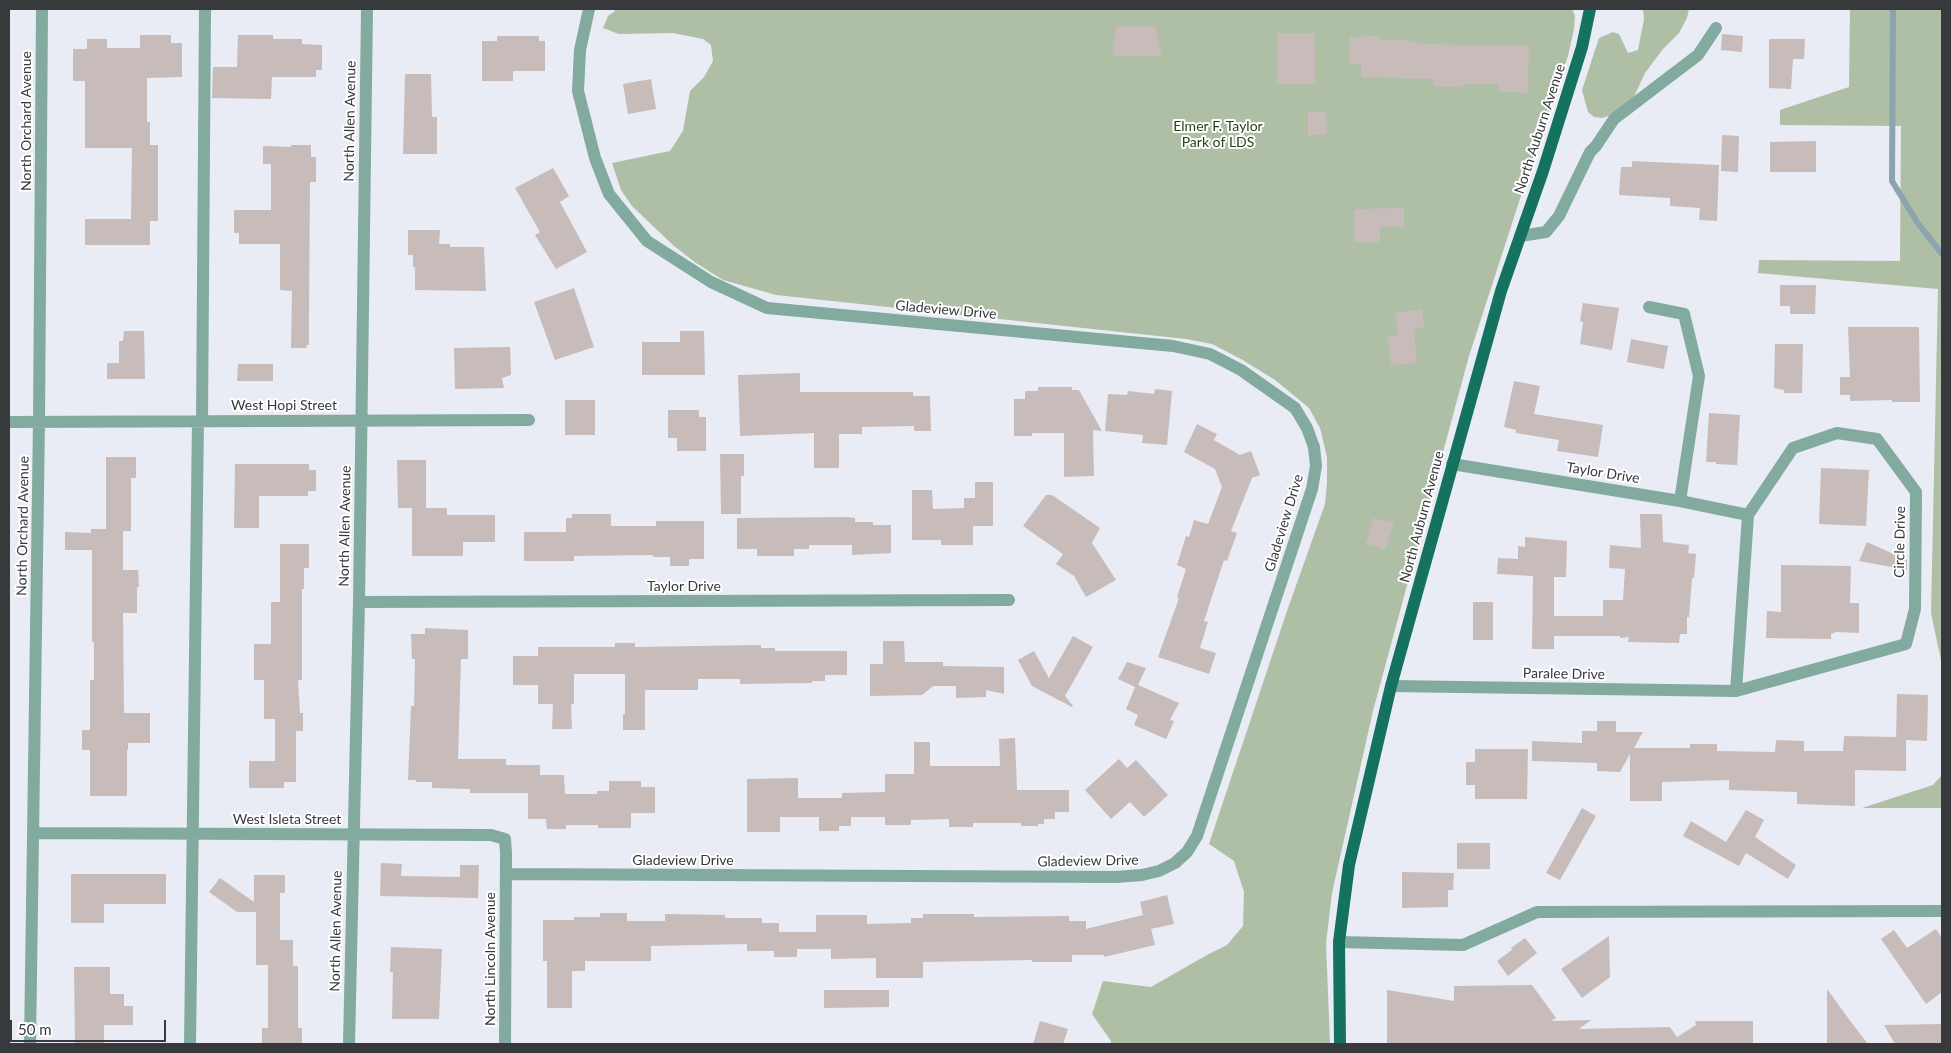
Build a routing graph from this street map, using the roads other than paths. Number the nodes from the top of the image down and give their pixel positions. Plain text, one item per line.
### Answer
1 (42, 9) edge
2 (205, 9) edge
3 (367, 9) edge
4 (589, 9) edge
5 (1590, 9) edge
6 (1716, 28) dead end
7 (1520, 236) junction
8 (1649, 307) dead end
9 (361, 420) junction
10 (529, 420) dead end
11 (200, 421) junction
12 (9, 422) edge
13 (39, 422) junction
14 (1452, 464) junction
15 (1680, 501) junction
16 (1748, 515) junction
17 (1009, 600) dead end
18 (358, 602) junction
19 (1391, 686) junction
20 (1736, 692) junction
21 (34, 832) junction
22 (193, 833) junction
23 (353, 834) junction
24 (506, 874) junction
25 (1942, 911) edge
26 (1339, 942) junction
27 (30, 1044) edge
28 (190, 1044) edge
29 (349, 1044) edge
30 (504, 1044) edge
31 (1340, 1044) edge

1 - 13 street, North Orchard Avenue
2 - 11 street
3 - 9 street, North Allen Avenue
4 - 24 street, Gladeview Drive
5 - 7 main road, North Auburn Avenue
6 - 7 street
7 - 14 main road, North Auburn Avenue
8 - 15 street
9 - 10 street, West Hopi Street
9 - 11 street, West Hopi Street
9 - 18 street, North Allen Avenue
11 - 13 street, West Hopi Street
11 - 22 street
12 - 13 street, West Hopi Street
13 - 21 street, North Orchard Avenue
14 - 15 street, Taylor Drive
14 - 19 main road, North Auburn Avenue
15 - 16 street, Taylor Drive
16 - 20 street
16 - 20 street, Circle Drive
17 - 18 street, Taylor Drive
18 - 23 street, North Allen Avenue
19 - 20 street, Paralee Drive
19 - 26 main road, North Auburn Avenue
21 - 22 street, West Isleta Street
21 - 27 street, North Orchard Avenue
22 - 23 street, West Isleta Street
22 - 28 street
23 - 24 street, West Isleta Street
23 - 29 street, North Allen Avenue
24 - 30 street, North Lincoln Avenue
25 - 26 street
26 - 31 main road, North Auburn Avenue

